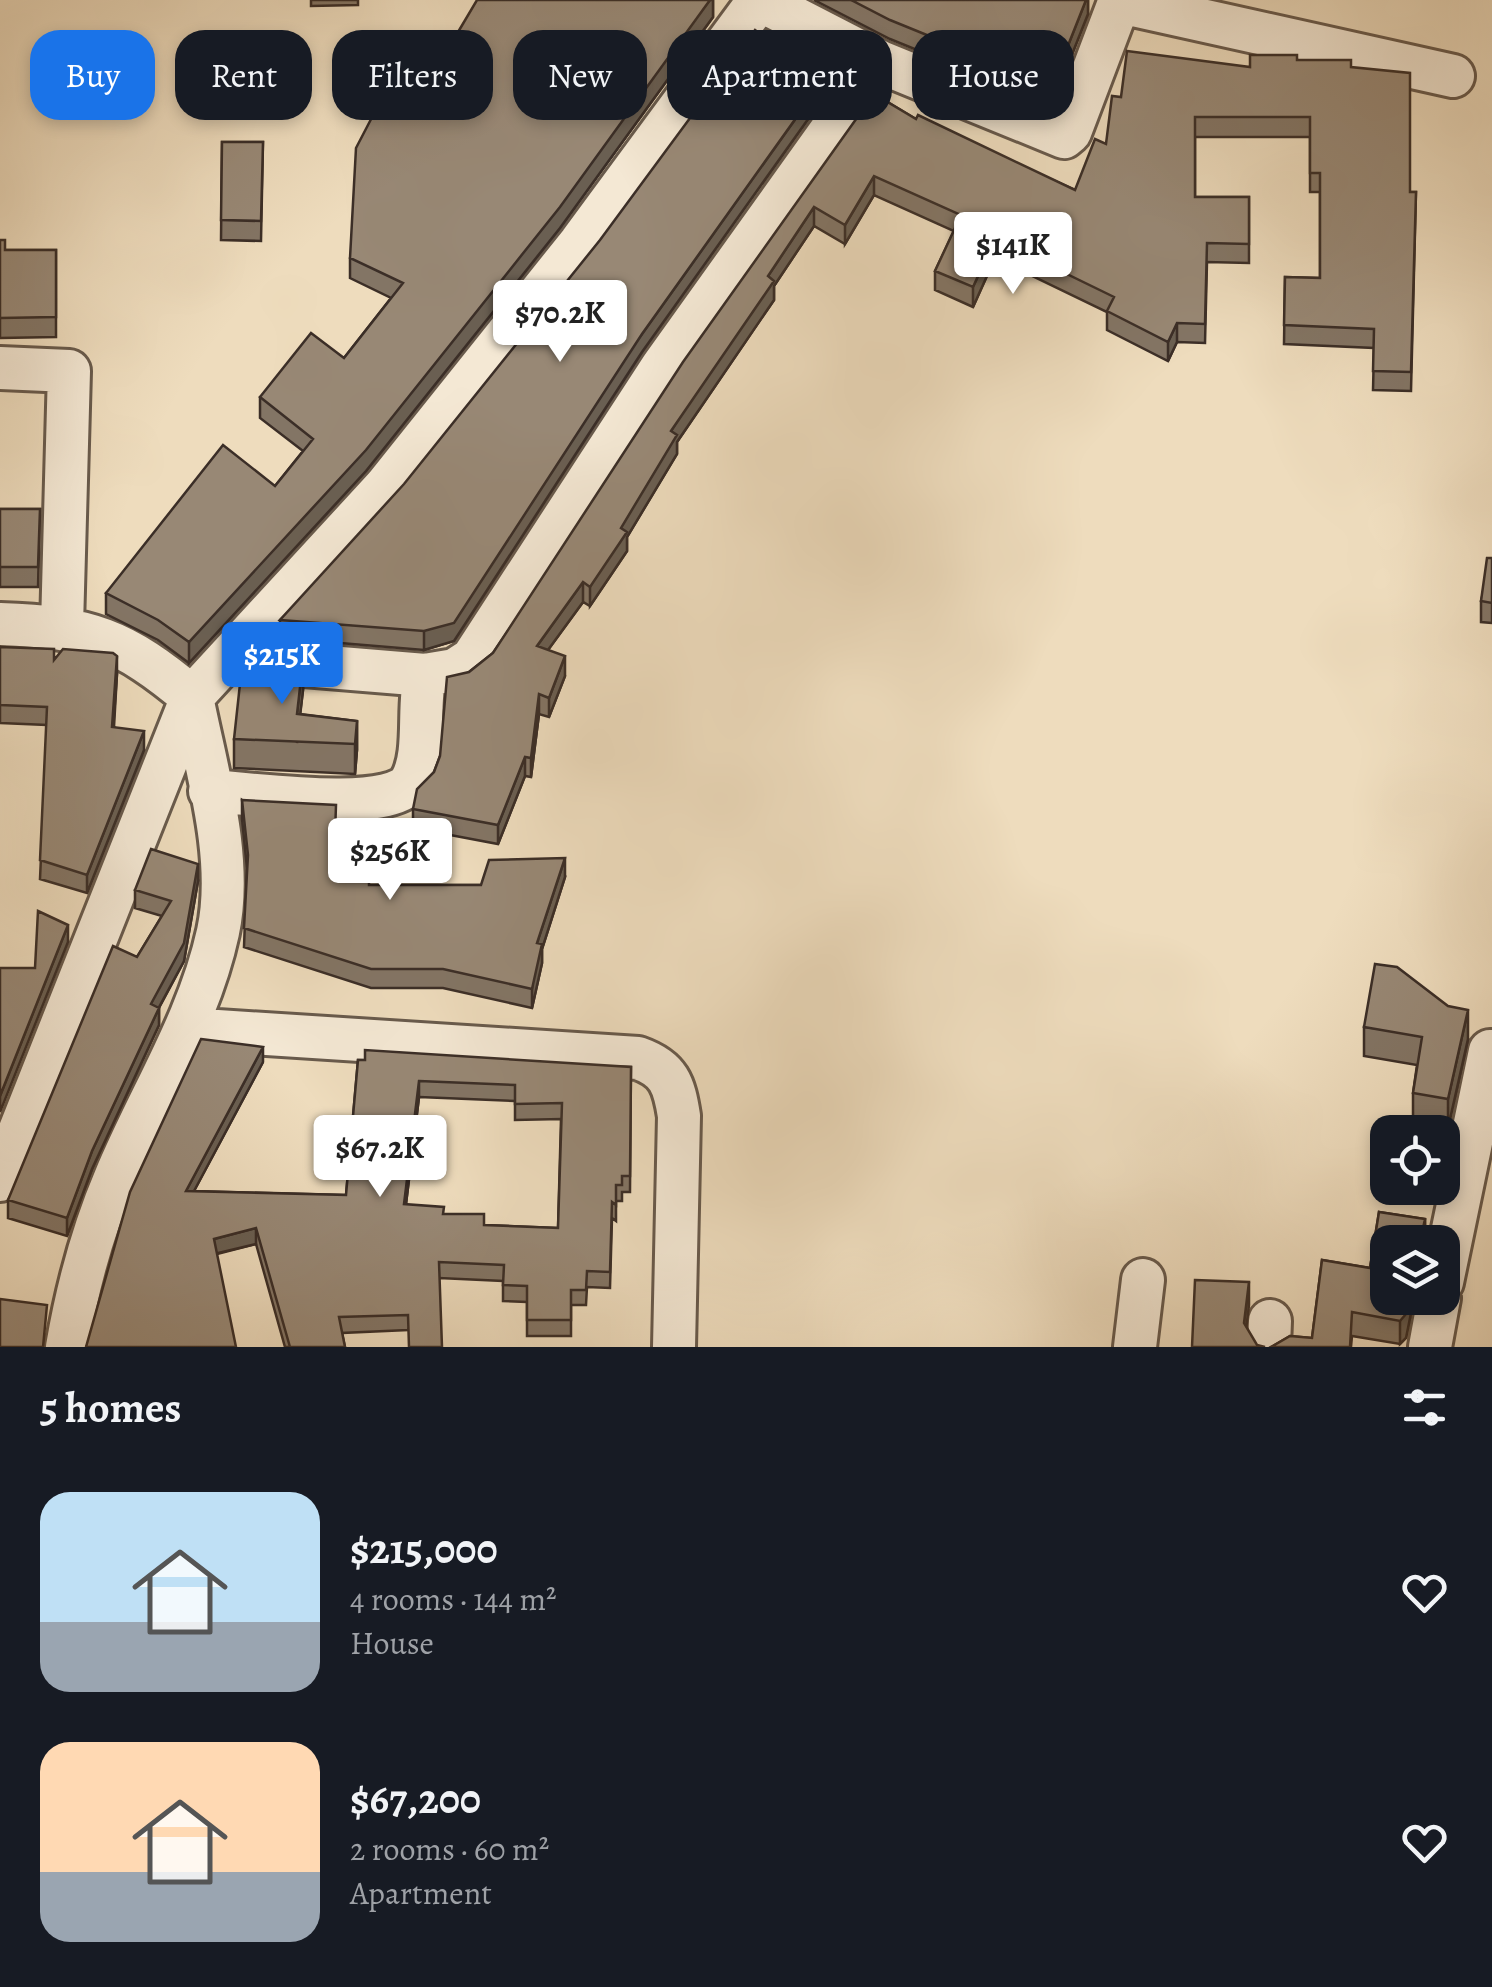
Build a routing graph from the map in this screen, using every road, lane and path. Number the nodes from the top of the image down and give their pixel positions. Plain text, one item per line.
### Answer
1 (760, 0) edge
2 (1120, 1) edge
3 (818, 30) edge
4 (892, 67) edge
5 (1453, 76) dead end
6 (839, 120) edge
7 (0, 368) edge
8 (0, 624) edge
9 (62, 626) junction
10 (229, 658) junction
11 (425, 675) junction
12 (192, 697) junction
13 (210, 792) junction
14 (187, 1029) junction
15 (1490, 1051) edge
16 (0, 1180) edge
17 (1454, 1225) edge
18 (1143, 1280) dead end
19 (1436, 1315) edge
20 (67, 1347) edge
21 (674, 1347) edge
22 (1135, 1347) edge
23 (1430, 1347) edge

1 - 3 street
1 - 10 street
2 - 4 street
2 - 5 street
6 - 11 street
7 - 9 street
8 - 9 street
9 - 12 street
10 - 11 street
10 - 12 street
11 - 13 street
12 - 13 street
12 - 16 street
13 - 14 street
14 - 20 street
14 - 21 street
15 - 17 street
18 - 22 street
19 - 23 street

